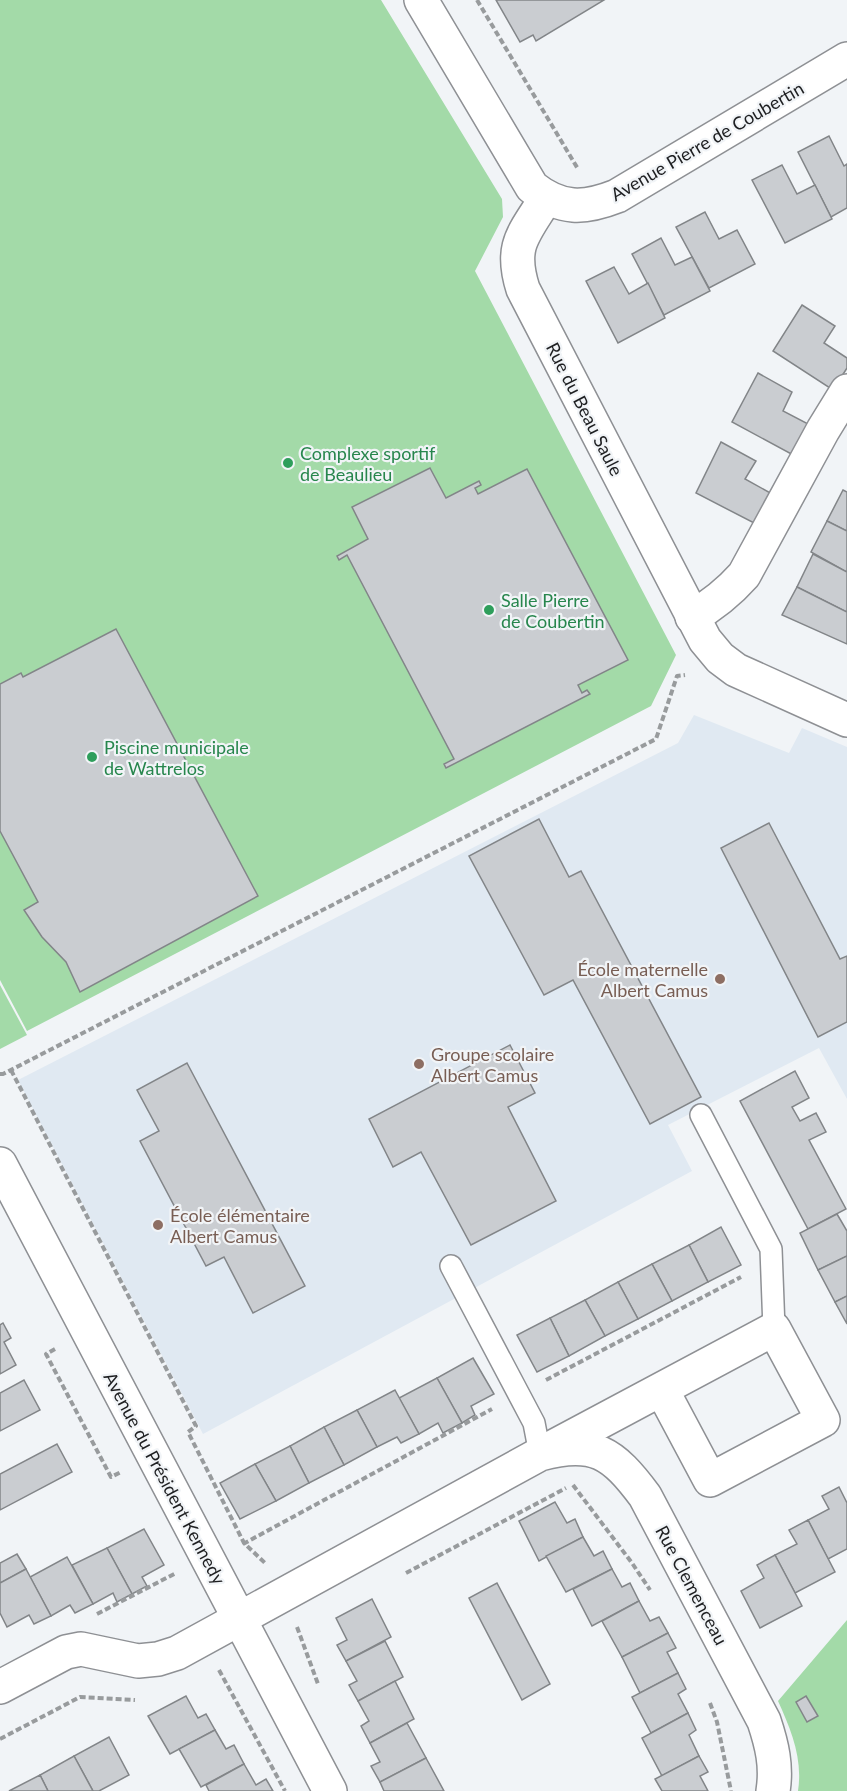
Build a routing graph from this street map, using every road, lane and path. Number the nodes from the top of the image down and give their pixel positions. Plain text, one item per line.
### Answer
1 (421, 0) edge
2 (477, 0) edge
3 (847, 59) edge
4 (546, 198) junction
5 (598, 203) junction
6 (847, 391) edge
7 (692, 617) junction
8 (736, 670) junction
9 (847, 720) edge
10 (11, 1070) junction
11 (0, 1074) edge
12 (701, 1115) dead end
13 (0, 1164) edge
14 (771, 1260) junction
15 (451, 1266) dead end
16 (774, 1329) junction
17 (62, 1346) dead end
18 (662, 1390) junction
19 (519, 1394) junction
20 (540, 1454) junction
21 (121, 1472) dead end
22 (244, 1543) junction
23 (171, 1563) dead end
24 (210, 1563) junction
25 (176, 1573) junction
26 (405, 1573) dead end
27 (650, 1590) dead end
28 (285, 1595) junction
29 (95, 1616) dead end
30 (239, 1620) junction
31 (307, 1623) dead end
32 (297, 1627) junction
33 (255, 1650) junction
34 (216, 1663) dead end
35 (219, 1670) junction
36 (0, 1687) edge
37 (319, 1687) dead end
38 (140, 1701) dead end
39 (710, 1702) dead end
40 (0, 1739) edge
41 (285, 1791) edge
42 (330, 1791) edge
43 (731, 1791) edge
44 (773, 1791) edge

1 - 4 street
2 - 5 path
3 - 5 street, Avenue Pierre de Coubertin
4 - 5 street, Avenue Pierre de Coubertin
4 - 7 street, Rue du Beau Saule
6 - 7 street
7 - 8 street, Rue du Beau Saule
8 - 9 street, Rue du Beau Saule
8 - 10 path
10 - 11 path
10 - 22 path
12 - 14 lane
13 - 24 street, Avenue du Président Kennedy
14 - 16 lane
14 - 19 path
15 - 19 lane
16 - 18 street, Rue Clemenceau
16 - 18 street
17 - 21 path
18 - 20 street, Rue Clemenceau
19 - 20 lane
19 - 22 path
20 - 28 street, Rue Clemenceau
20 - 44 street, Rue Clemenceau
22 - 24 path
22 - 28 path
23 - 25 path
24 - 25 path
24 - 30 street, Avenue du Président Kennedy
25 - 29 path
26 - 27 path
28 - 30 street, Rue Clemenceau
28 - 32 path
30 - 33 street, Avenue du Président Kennedy
30 - 36 street, Rue Clemenceau
31 - 32 path
32 - 33 path
32 - 37 path
33 - 35 path
33 - 42 street, Avenue du Président Kennedy
34 - 35 path
35 - 41 path
38 - 40 path
39 - 43 path

